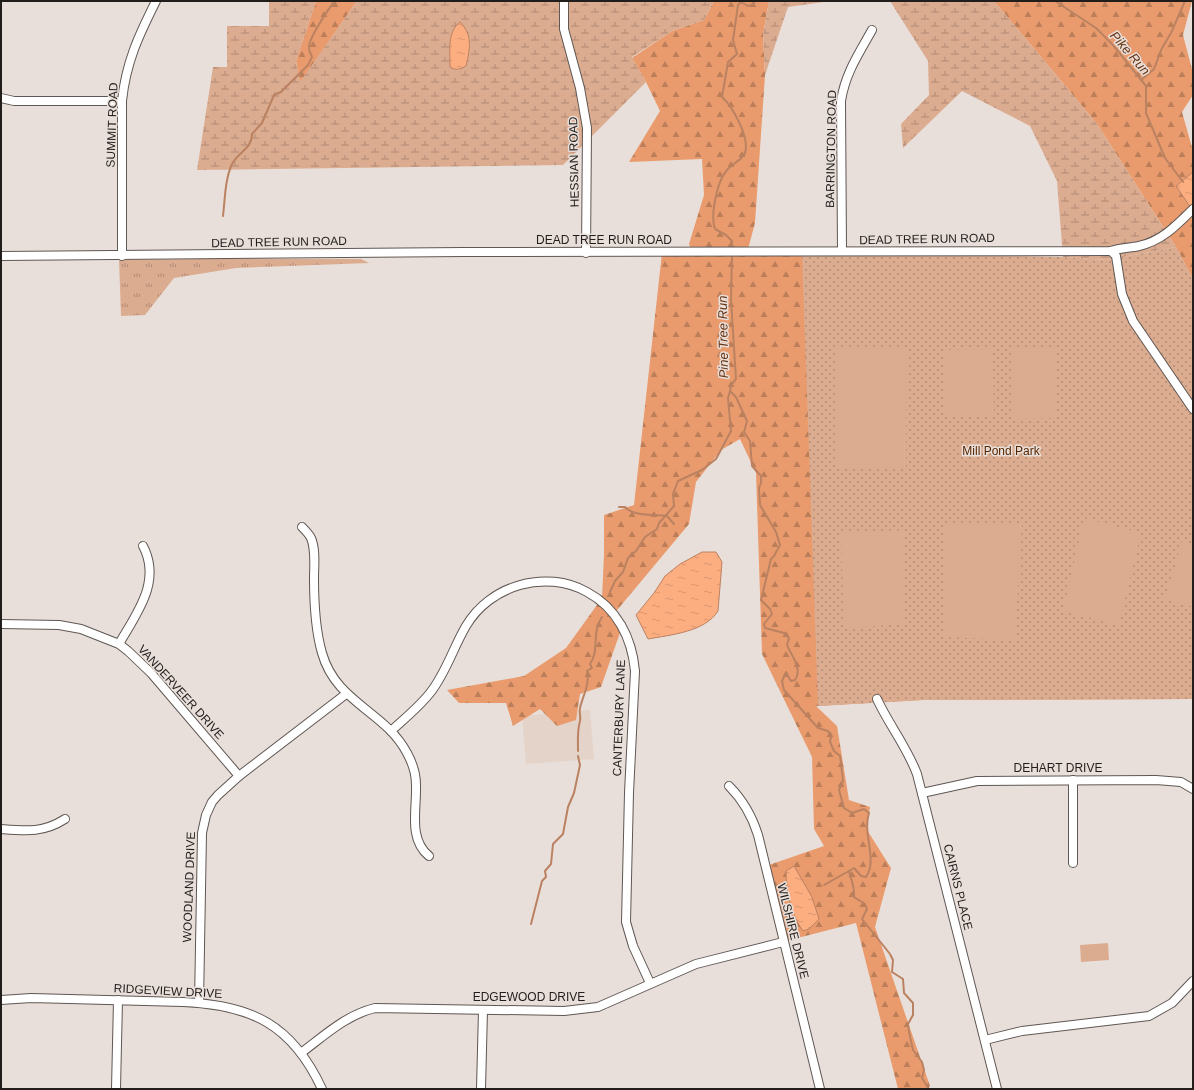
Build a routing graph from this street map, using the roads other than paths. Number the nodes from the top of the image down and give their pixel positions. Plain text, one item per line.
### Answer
1 (156, 1) edge
2 (564, 1) edge
3 (872, 30) dead end
4 (1, 98) edge
5 (122, 101) junction
6 (1191, 211) edge
7 (842, 251) junction
8 (1111, 251) junction
9 (586, 253) junction
10 (1, 256) edge
11 (122, 256) junction
12 (1193, 409) edge
13 (302, 527) dead end
14 (143, 546) dead end
15 (1, 624) edge
16 (119, 644) junction
17 (346, 694) junction
18 (877, 699) dead end
19 (391, 731) junction
20 (239, 776) junction
21 (1072, 780) junction
22 (729, 786) dead end
23 (1193, 789) edge
24 (922, 793) junction
25 (65, 819) dead end
26 (1, 829) edge
27 (429, 856) dead end
28 (1073, 863) dead end
29 (783, 942) junction
30 (650, 983) junction
31 (1192, 985) edge
32 (1, 1000) edge
33 (118, 1000) junction
34 (199, 1003) junction
35 (483, 1010) junction
36 (986, 1040) junction
37 (301, 1053) junction
38 (116, 1089) edge
39 (322, 1089) edge
40 (481, 1089) edge
41 (820, 1089) edge
42 (997, 1089) edge

1 - 5 street, SUMMIT ROAD
2 - 9 street, HESSIAN ROAD
3 - 7 street, BARRINGTON ROAD
4 - 5 street
5 - 11 street, SUMMIT ROAD
6 - 8 street, DEAD TREE RUN ROAD
7 - 8 street, DEAD TREE RUN ROAD
7 - 9 street, DEAD TREE RUN ROAD
8 - 12 street
9 - 11 street, DEAD TREE RUN ROAD
10 - 11 street, DEAD TREE RUN ROAD
13 - 17 street
14 - 16 street
15 - 16 street, VANDERVEER DRIVE
16 - 20 street, VANDERVEER DRIVE
17 - 19 street
17 - 20 street, WOODLAND DRIVE
18 - 24 street, CAIRNS PLACE
19 - 27 street
19 - 30 street, CANTERBURY LANE
20 - 34 street, WOODLAND DRIVE
21 - 23 street, DEHART DRIVE
21 - 24 street, DEHART DRIVE
21 - 28 street
22 - 29 street, WILSHIRE DRIVE
24 - 36 street, CAIRNS PLACE
25 - 26 street
29 - 30 street, EDGEWOOD DRIVE
29 - 41 street, WILSHIRE DRIVE
30 - 35 street, EDGEWOOD DRIVE
31 - 36 street
32 - 33 street, RIDGEVIEW DRIVE
33 - 34 street, RIDGEVIEW DRIVE
33 - 38 street
34 - 37 street, RIDGEVIEW DRIVE
35 - 37 street, EDGEWOOD DRIVE
35 - 40 street
36 - 42 street, CAIRNS PLACE
37 - 39 street, RIDGEVIEW DRIVE

